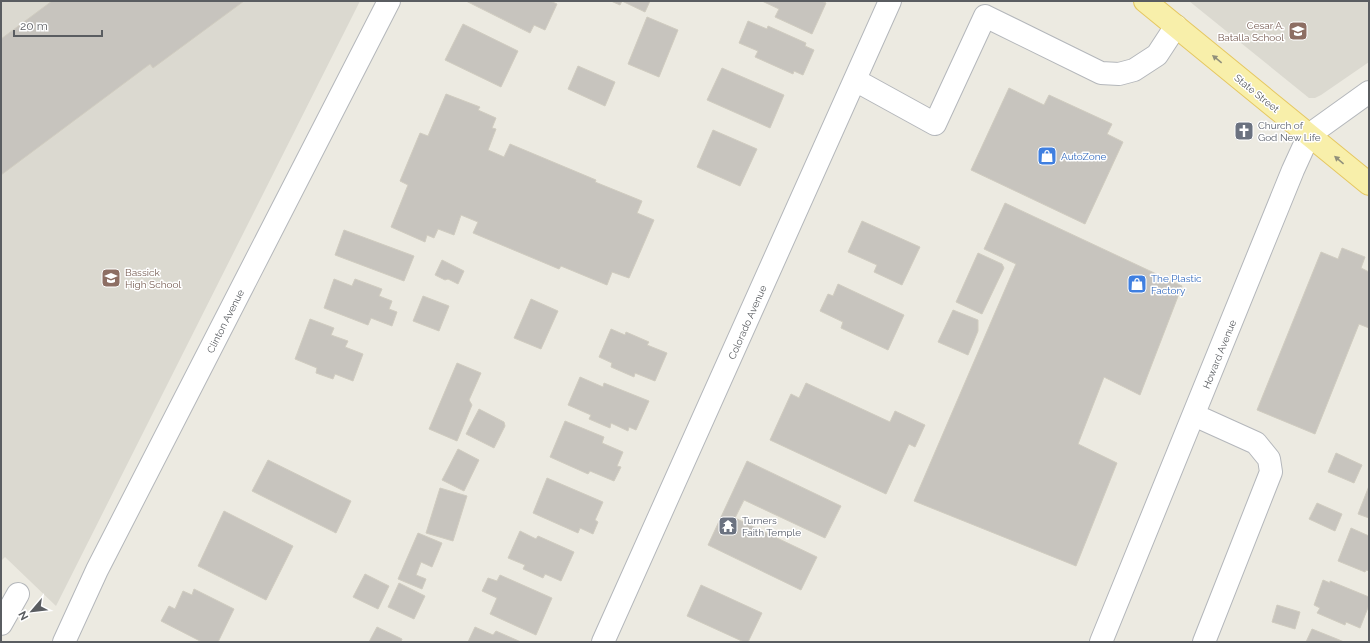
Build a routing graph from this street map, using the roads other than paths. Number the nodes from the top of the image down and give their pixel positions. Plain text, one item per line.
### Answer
1 (389, 1) edge
2 (890, 1) edge
3 (1145, 1) edge
4 (1176, 26) junction
5 (855, 80) junction
6 (1369, 92) edge
7 (1309, 135) junction
8 (1369, 184) edge
9 (1194, 415) junction
10 (18, 594) dead end
11 (1, 624) edge
12 (64, 642) edge
13 (604, 642) edge
14 (1101, 642) edge
15 (1204, 642) edge

1 - 12 street, Clinton Avenue
2 - 5 street, Colorado Avenue
3 - 4 main road, State Street
4 - 5 street
7 -> 4 main road, State Street
5 - 13 street, Colorado Avenue
6 - 7 street, Howard Avenue
8 -> 7 main road, State Street
7 - 9 street, Howard Avenue
9 - 14 street, Howard Avenue
9 - 15 street
10 - 11 street

